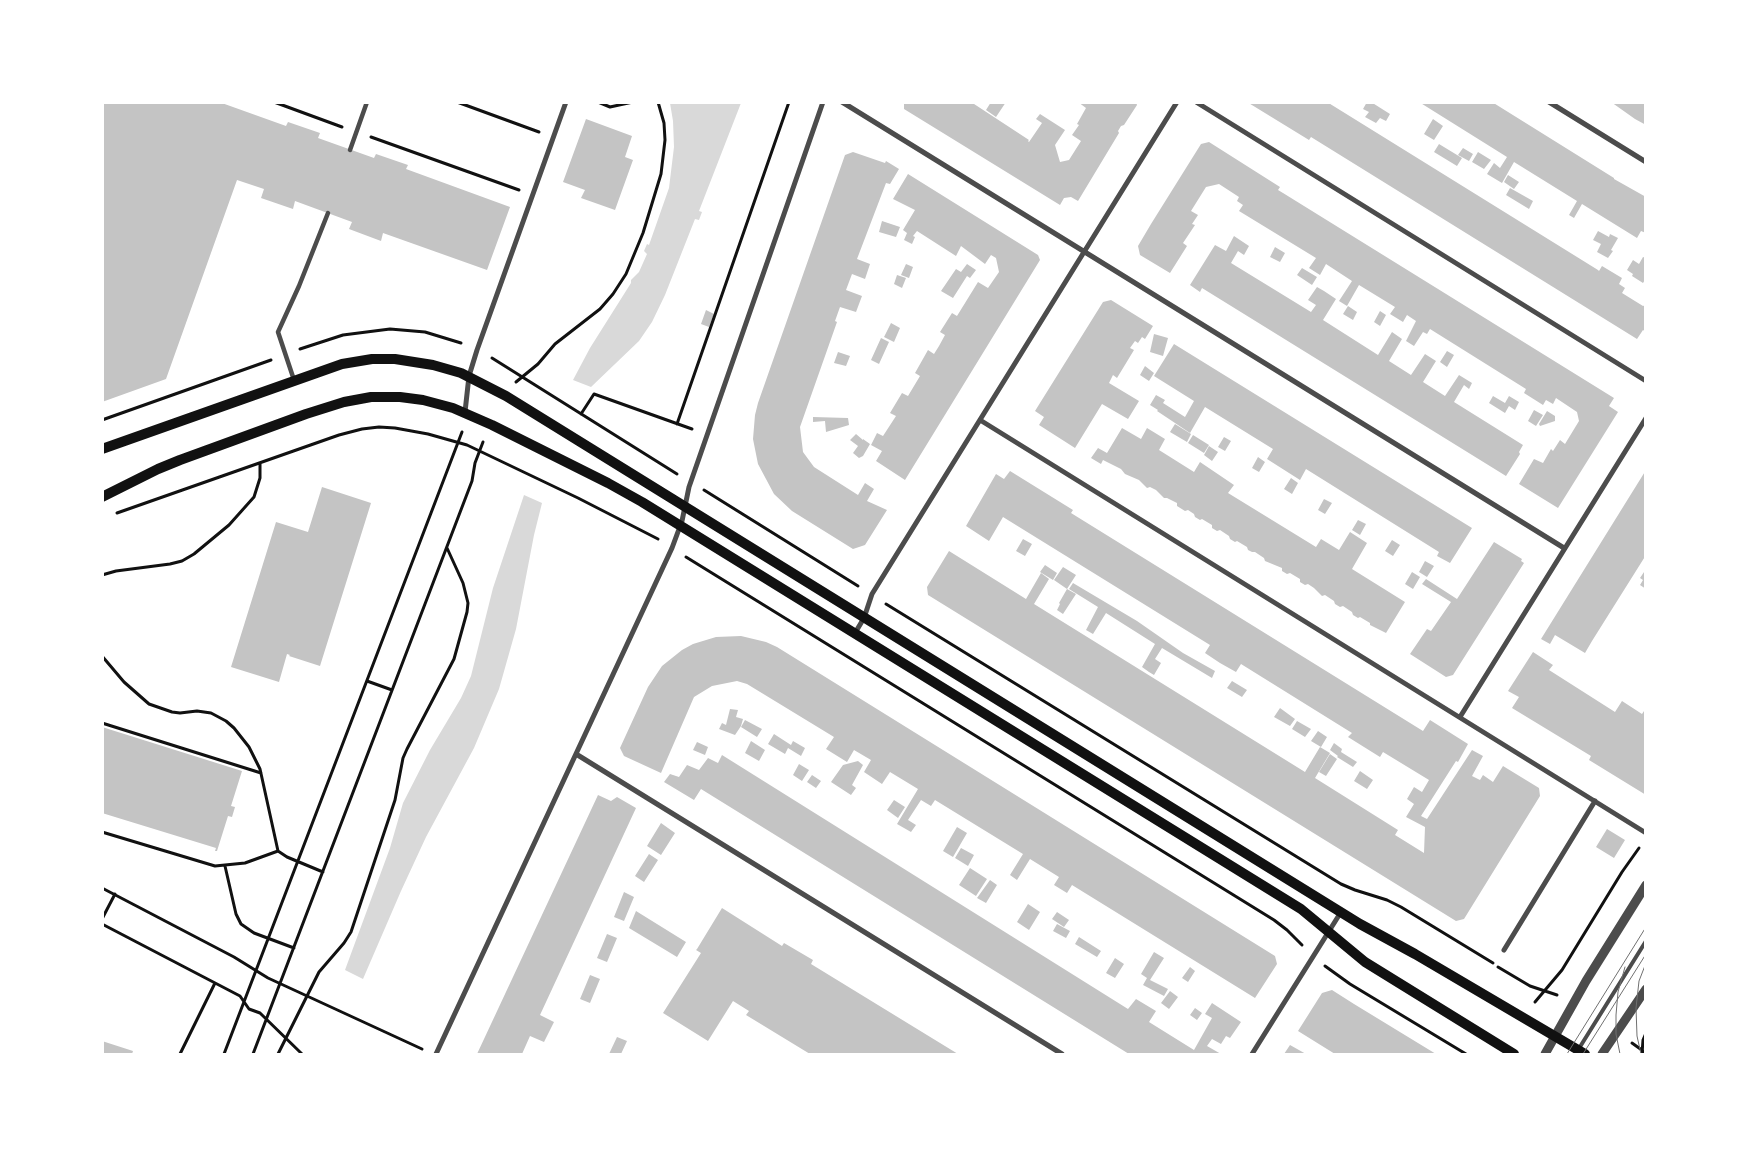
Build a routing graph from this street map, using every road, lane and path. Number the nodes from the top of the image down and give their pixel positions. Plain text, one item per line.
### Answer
1 (274, 102) edge
2 (367, 102) edge
3 (457, 102) edge
4 (566, 102) edge
5 (598, 102) edge
6 (633, 102) edge
7 (658, 102) edge
8 (789, 102) edge
9 (823, 102) edge
10 (842, 102) edge
11 (1177, 102) edge
12 (1196, 102) edge
13 (1550, 102) edge
14 (357, 132) junction
15 (554, 137) junction
16 (350, 150) dead end
17 (1646, 162) edge
18 (533, 195) junction
19 (328, 213) dead end
20 (1084, 252) junction
21 (469, 376) junction
22 (294, 380) junction
23 (1646, 381) edge
24 (506, 396) junction
25 (465, 413) junction
26 (581, 414) dead end
27 (1646, 418) edge
28 (980, 420) junction
29 (677, 424) junction
30 (492, 425) junction
31 (689, 438) dead end
32 (458, 442) junction
33 (102, 449) edge
34 (479, 451) junction
35 (260, 463) junction
36 (680, 464) dead end
37 (227, 465) dead end
38 (676, 473) dead end
39 (230, 474) junction
40 (691, 482) junction
41 (102, 497) edge
42 (685, 506) junction
43 (114, 514) dead end
44 (680, 526) junction
45 (446, 547) junction
46 (672, 548) junction
47 (1564, 548) junction
48 (102, 575) edge
49 (872, 594) junction
50 (864, 618) junction
51 (855, 633) junction
52 (102, 656) edge
53 (367, 681) junction
54 (392, 690) junction
55 (1460, 717) junction
56 (102, 723) edge
57 (576, 754) junction
58 (261, 773) junction
59 (1595, 802) junction
60 (102, 832) edge
61 (1646, 832) edge
62 (1639, 847) dead end
63 (278, 851) junction
64 (298, 862) junction
65 (225, 866) junction
66 (323, 872) junction
67 (1646, 884) edge
68 (102, 888) edge
69 (114, 894) junction
70 (1341, 912) junction
71 (102, 919) edge
72 (102, 924) edge
73 (1328, 932) junction
74 (269, 939) junction
75 (1646, 941) edge
76 (294, 948) junction
77 (1504, 950) dead end
78 (1313, 957) junction
79 (256, 971) junction
80 (215, 983) junction
81 (280, 984) junction
82 (1646, 990) edge
83 (1544, 991) junction
84 (306, 996) junction
85 (245, 1002) junction
86 (1572, 1005) junction
87 (1524, 1019) junction
88 (267, 1020) junction
89 (1617, 1033) junction
90 (1646, 1033) edge
91 (1555, 1037) junction
92 (286, 1039) junction
93 (425, 1050) dead end
94 (1642, 1052) edge
95 (1578, 1053) edge
96 (1646, 1053) edge
97 (180, 1054) edge
98 (224, 1054) edge
99 (253, 1054) edge
100 (278, 1054) edge
101 (302, 1054) edge
102 (436, 1054) edge
103 (1062, 1054) edge
104 (1252, 1054) edge
105 (1465, 1054) edge
106 (1514, 1054) edge
107 (1545, 1054) edge
108 (1602, 1054) edge

1 - 14 path
2 - 14 street
3 - 15 path
4 - 15 street
5 - 6 path
7 - 24 path
8 - 29 path
9 - 40 street
10 - 20 street
11 - 20 street
12 - 23 street
13 - 17 street
14 - 16 street
14 - 18 path
15 - 18 street
18 - 21 street
19 - 22 street
20 - 28 street
20 - 47 street
21 - 22 main road
21 - 24 main road
21 - 25 street
22 - 33 main road
24 - 42 main road
25 - 30 main road
25 - 32 path
25 - 41 main road
26 - 29 path
27 - 47 street
28 - 49 street
28 - 55 street
29 - 31 path
30 - 34 path
30 - 44 main road
32 - 34 path
32 - 35 path
32 - 53 path
34 - 45 path
34 - 46 path
35 - 39 path
35 - 48 path
36 - 38 path
37 - 39 path
39 - 43 path
40 - 42 street
40 - 49 path
42 - 44 street
42 - 50 main road
44 - 46 street
44 - 51 main road
45 - 54 path
45 - 84 path
46 - 57 street
46 - 78 path
47 - 55 street
49 - 50 street
49 - 83 path
50 - 51 street
50 - 70 main road
51 - 73 main road
52 - 58 path
53 - 54 path
53 - 64 path
54 - 66 path
55 - 59 street
56 - 58 path
57 - 102 street
57 - 103 street
58 - 63 path
59 - 61 street
59 - 77 street
60 - 65 path
62 - 83 path
63 - 64 path
63 - 65 path
64 - 66 path
64 - 74 path
65 - 74 path
66 - 76 path
67 - 86 street
68 - 69 path
69 - 71 path
69 - 79 path
70 - 73 street
70 - 87 main road
72 - 80 path
73 - 78 street
73 - 106 main road
74 - 76 path
74 - 79 path
75 - 95 lane
76 - 81 path
78 - 104 street
78 - 105 path
79 - 81 path
79 - 85 path
80 - 85 path
80 - 97 path
81 - 84 path
81 - 88 path
82 - 89 street
83 - 86 path
83 - 87 path
84 - 92 path
84 - 93 path
85 - 88 path
85 - 98 path
86 - 91 street
87 - 91 main road
88 - 92 path
88 - 99 path
89 - 94 path
89 - 108 street
90 - 94 path
91 - 95 main road
91 - 107 street
92 - 100 path
92 - 101 path
94 - 96 path

